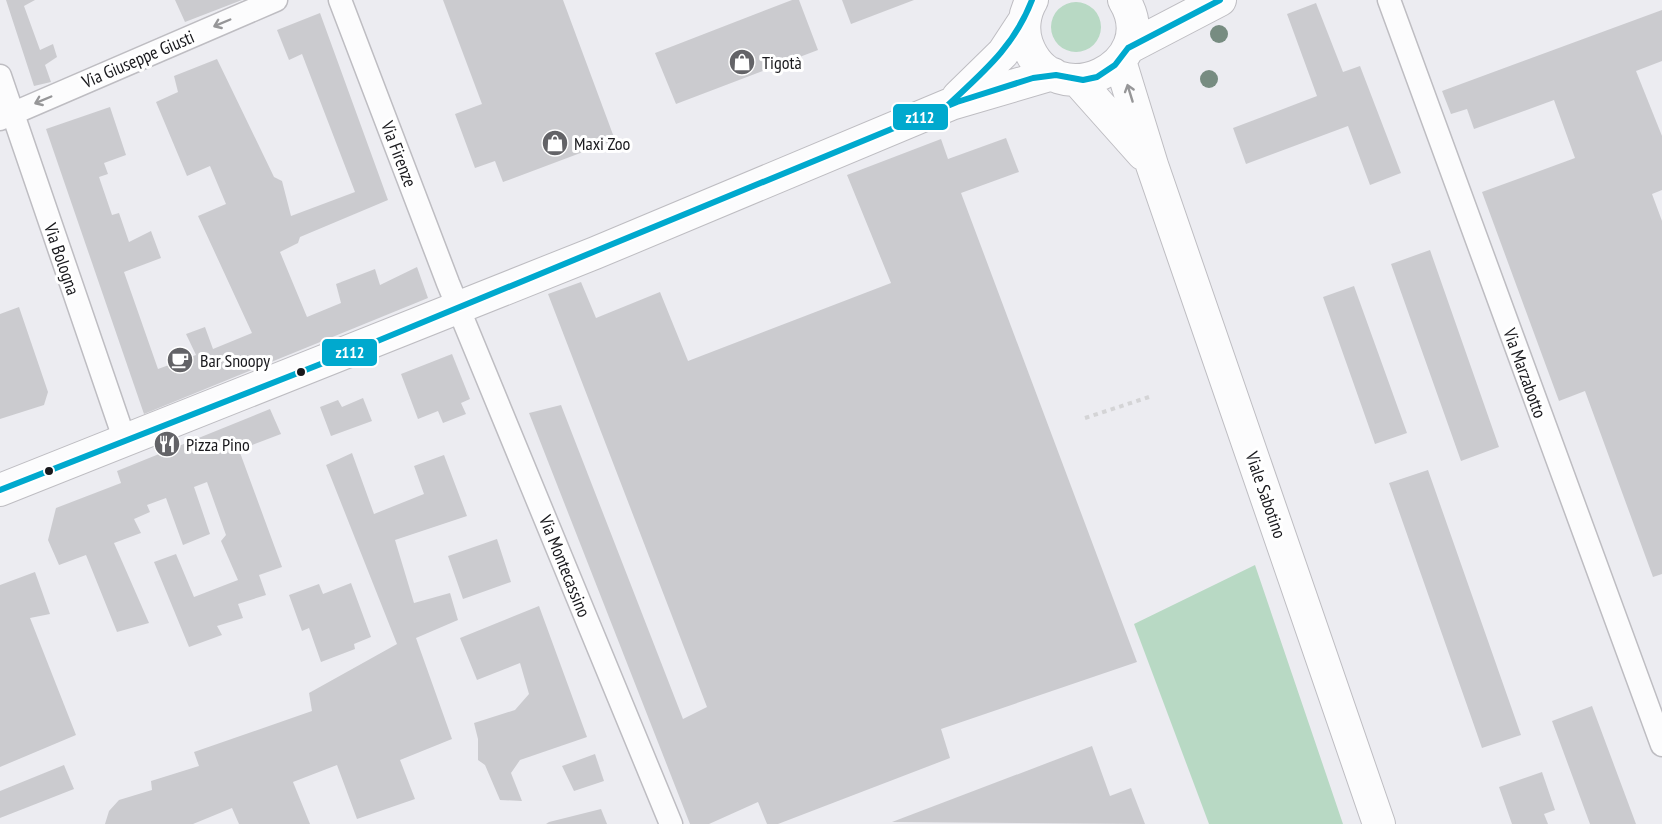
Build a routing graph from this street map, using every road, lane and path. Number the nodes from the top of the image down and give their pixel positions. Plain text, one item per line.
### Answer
1 (276, 0) edge
2 (340, 0) edge
3 (1124, 0) edge
4 (1220, 0) edge
5 (1389, 0) edge
6 (1029, 6) edge
7 (1124, 55) junction
8 (0, 76) edge
9 (1065, 77) junction
10 (951, 104) junction
11 (5, 116) edge
12 (1152, 165) junction
13 (458, 308) junction
14 (1149, 396) dead end
15 (1085, 418) dead end
16 (125, 441) junction
17 (0, 490) edge
18 (1662, 746) edge
19 (671, 824) edge
20 (1379, 824) edge

1 -> 11 street, Via Giuseppe Giusti
2 - 13 street, Via Firenze
3 - 7 street
4 - 7 street
5 - 18 street, Via Marzabotto
6 - 9 street, Viale Sabotino
6 - 10 street
7 - 9 street
12 -> 7 street, Viale Sabotino
8 - 11 street, Via Bologna
9 - 10 street
9 - 12 street, Viale Sabotino
10 - 13 street
11 - 16 street, Via Bologna
12 - 20 street, Viale Sabotino
13 - 16 street
13 - 19 street, Via Montecassino
14 - 15 path
16 - 17 street

